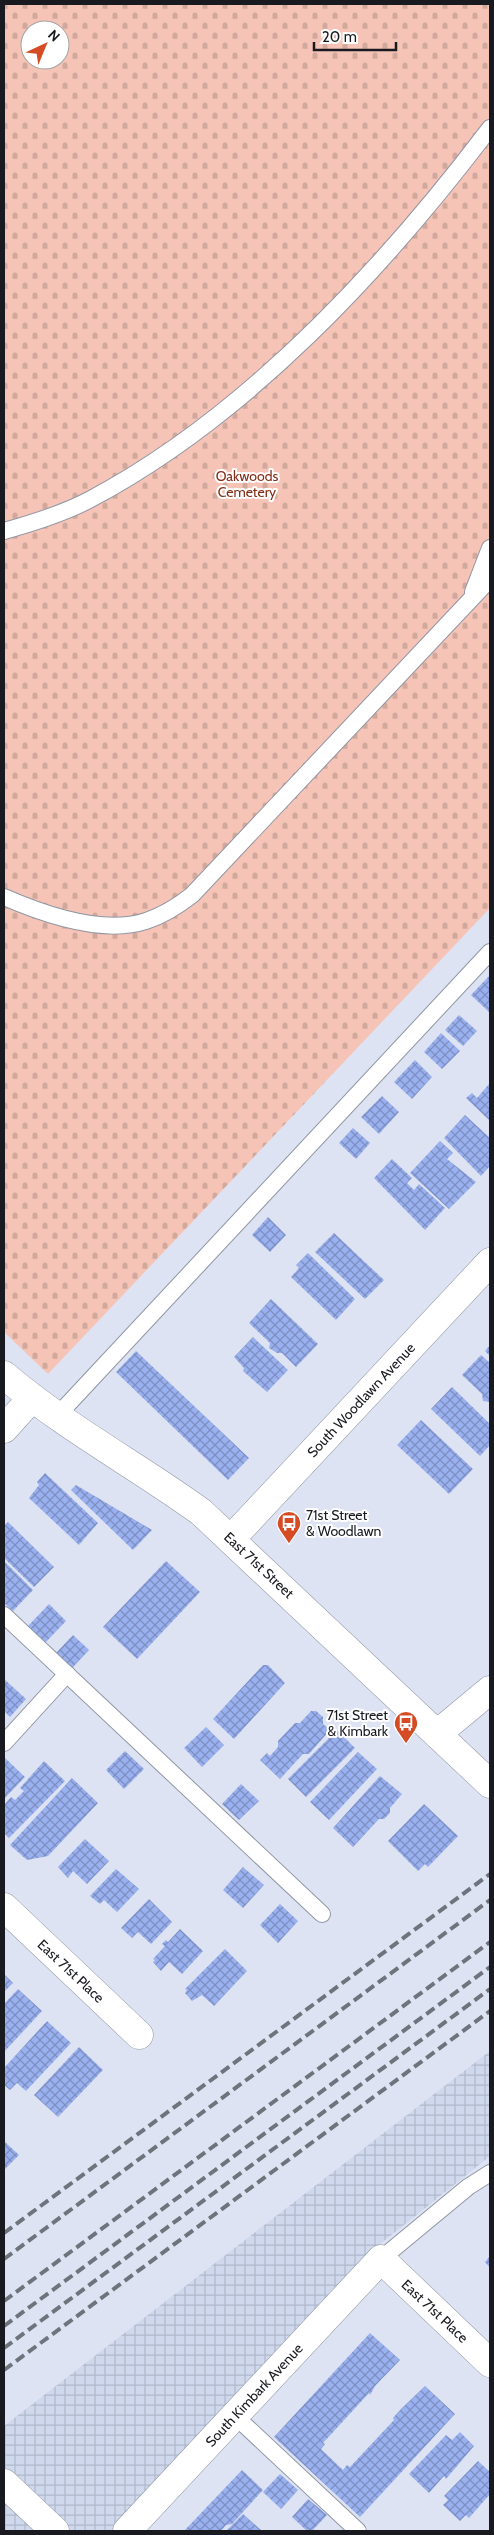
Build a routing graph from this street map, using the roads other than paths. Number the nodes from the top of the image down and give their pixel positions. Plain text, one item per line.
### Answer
1 (490, 128) edge
2 (4, 530) edge
3 (490, 548) edge
4 (490, 579) edge
5 (471, 599) junction
6 (4, 897) edge
7 (490, 953) edge
8 (490, 1262) edge
9 (4, 1375) edge
10 (32, 1399) junction
11 (56, 1417) junction
12 (4, 1429) edge
13 (231, 1539) junction
14 (4, 1615) edge
15 (67, 1674) junction
16 (490, 1690) edge
17 (437, 1734) junction
18 (4, 1743) edge
19 (490, 1784) edge
20 (4, 1907) edge
21 (322, 1914) dead end
22 (139, 2035) dead end
23 (490, 2173) edge
24 (381, 2259) junction
25 (490, 2363) edge
26 (235, 2416) junction
27 (4, 2482) edge
28 (55, 2531) edge
29 (127, 2531) edge
30 (358, 2531) edge

1 - 2 lane
3 - 5 lane
4 - 5 lane
5 - 6 lane
7 - 11 lane
8 - 13 street, South Woodlawn Avenue
9 - 10 street, East 71st Street
10 - 11 street, East 71st Street
10 - 12 street
11 - 13 street, East 71st Street
13 - 17 street, East 71st Street
14 - 15 lane
15 - 18 lane
15 - 21 lane
16 - 17 street
17 - 19 street, East 71st Street
20 - 22 street, East 71st Place
23 - 24 lane
24 - 25 street, East 71st Place
24 - 26 street, South Kimbark Avenue
26 - 29 street, South Kimbark Avenue
26 - 30 lane
27 - 28 street

